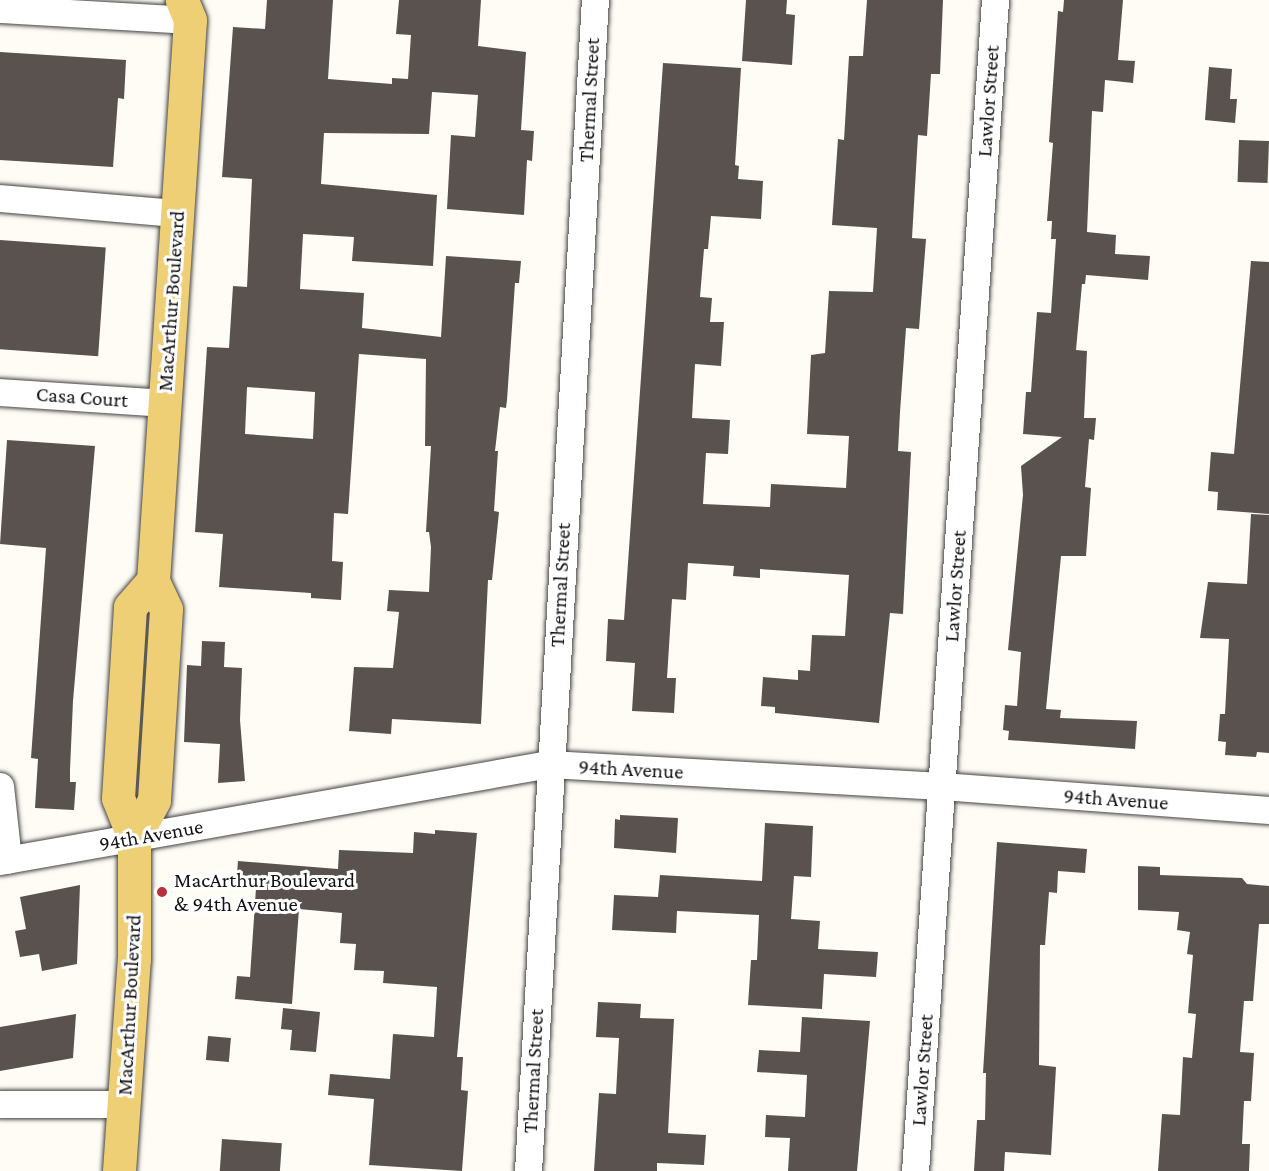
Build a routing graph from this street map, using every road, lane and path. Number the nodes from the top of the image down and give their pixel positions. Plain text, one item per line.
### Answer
1 (595, 0) edge
2 (995, 0) edge
3 (191, 7) edge
4 (0, 9) edge
5 (0, 198) edge
6 (176, 213) junction
7 (0, 392) edge
8 (164, 403) junction
9 (549, 764) junction
10 (0, 786) edge
11 (941, 786) junction
12 (1269, 810) edge
13 (134, 838) junction
14 (4, 861) edge
15 (0, 1104) edge
16 (124, 1104) junction
17 (119, 1171) edge
18 (528, 1171) edge
19 (915, 1171) edge

1 - 9 street, Thermal Street
2 - 11 street, Lawlor Street
3 - 4 street
3 - 6 main road, MacArthur Boulevard
5 - 6 street
6 - 8 main road, MacArthur Boulevard
7 - 8 street, Casa Court
8 - 13 main road, MacArthur Boulevard
9 - 11 street, 94th Avenue
9 - 13 street, 94th Avenue
9 - 18 street, Thermal Street
10 - 14 street
11 - 12 street, 94th Avenue
11 - 19 street, Lawlor Street
13 - 14 street, 94th Avenue
13 - 16 main road, MacArthur Boulevard
15 - 16 street
16 - 17 main road, MacArthur Boulevard

